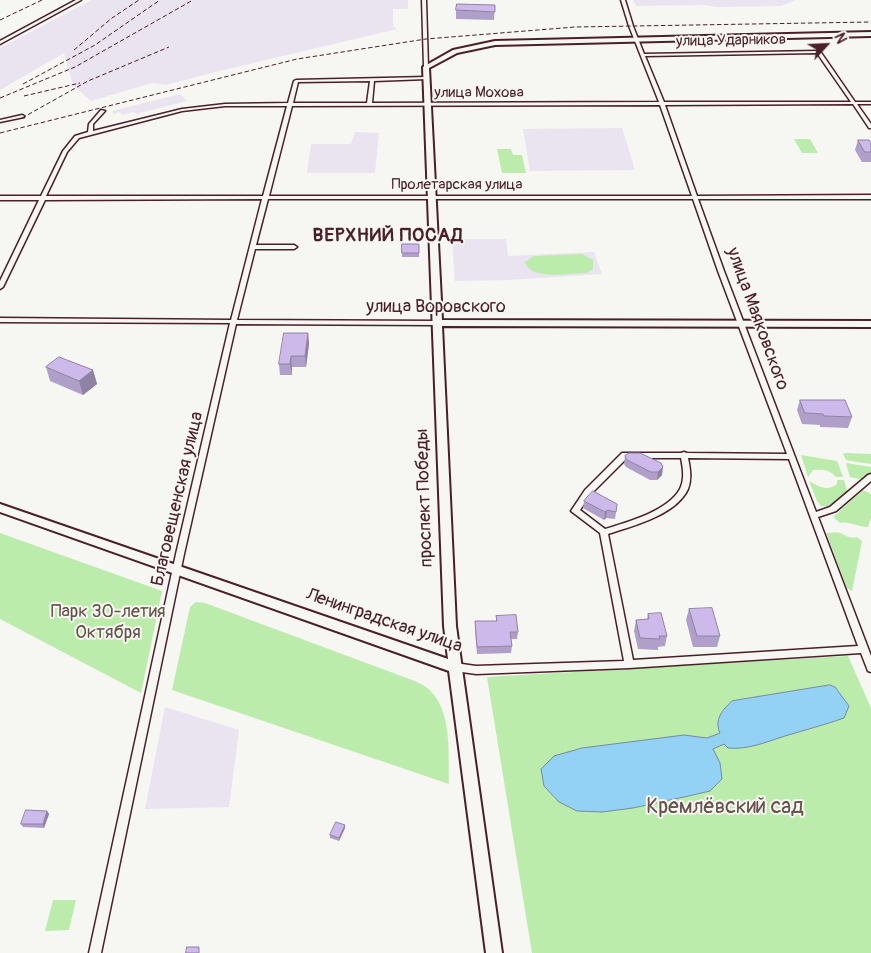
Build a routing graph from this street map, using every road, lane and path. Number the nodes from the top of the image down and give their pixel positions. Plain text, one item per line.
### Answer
1 (79, 0) edge
2 (424, 0) edge
3 (623, 0) edge
4 (871, 35) edge
5 (636, 41) junction
6 (0, 43) edge
7 (643, 55) junction
8 (427, 73) junction
9 (372, 80) junction
10 (871, 103) edge
11 (662, 104) junction
12 (856, 104) junction
13 (290, 105) junction
14 (369, 105) junction
15 (429, 106) junction
16 (103, 111) dead end
17 (22, 116) dead end
18 (0, 121) edge
19 (871, 127) edge
20 (90, 133) junction
21 (871, 197) edge
22 (0, 198) edge
23 (44, 198) junction
24 (264, 198) junction
25 (432, 198) junction
26 (696, 198) junction
27 (253, 247) junction
28 (294, 247) dead end
29 (0, 287) edge
30 (0, 320) edge
31 (234, 322) junction
32 (437, 323) junction
33 (741, 324) junction
34 (871, 324) edge
35 (684, 454) junction
36 (792, 457) junction
37 (871, 477) edge
38 (0, 508) edge
39 (813, 516) junction
40 (604, 532) junction
41 (178, 570) junction
42 (864, 649) junction
43 (629, 664) junction
44 (455, 667) junction
45 (871, 668) edge
46 (95, 953) edge
47 (494, 953) edge

1 - 6 street
2 - 8 street, проспект Победы
3 - 5 street, улица Маяковского
4 - 5 main road
5 - 7 street, улица Маяковского
5 - 8 main road
7 - 11 street, улица Маяковского
7 - 12 street, улица Ударников
8 - 9 street
8 - 15 main road, проспект Победы
9 - 13 street, Благовещенская улица
9 - 14 street
10 - 12 street, улица Мохова
11 - 12 street, улица Мохова
11 - 15 street, улица Мохова
11 - 26 street, улица Маяковского
12 - 19 street, улица Ударников
13 - 14 street, улица Мохова
13 - 20 street, улица Мохова
13 - 24 street, Благовещенская улица
14 - 15 street, улица Мохова
15 - 25 main road, проспект Победы
16 - 20 street
17 - 18 street
20 - 23 street
21 - 26 street, Пролетарская улица
22 - 23 street, Пролетарская улица
23 - 24 street, Пролетарская улица
23 - 29 street
24 - 25 street, Пролетарская улица
24 - 27 street, Благовещенская улица
25 - 26 street, Пролетарская улица
25 - 32 main road, проспект Победы
26 - 33 street, улица Маяковского
27 - 28 street
27 - 31 street, Благовещенская улица
30 - 31 street, улица Воровского
31 - 32 street, улица Воровского
31 - 41 street, Благовещенская улица
32 - 33 main road, улица Воровского
32 - 44 main road, проспект Победы
33 - 34 main road, улица Воровского
33 - 36 street, улица Маяковского
35 - 36 street
35 - 40 street
35 - 40 street
36 - 39 street, улица Маяковского
37 - 39 street
38 - 41 main road, Ленинградская улица
39 - 42 street, улица Маяковского
40 - 43 street
41 - 44 main road, Ленинградская улица
41 - 46 street, Благовещенская улица
42 - 43 street, Ленинградская улица
42 - 45 street, улица Маяковского
43 - 44 street, Ленинградская улица
44 - 47 main road, проспект Победы

